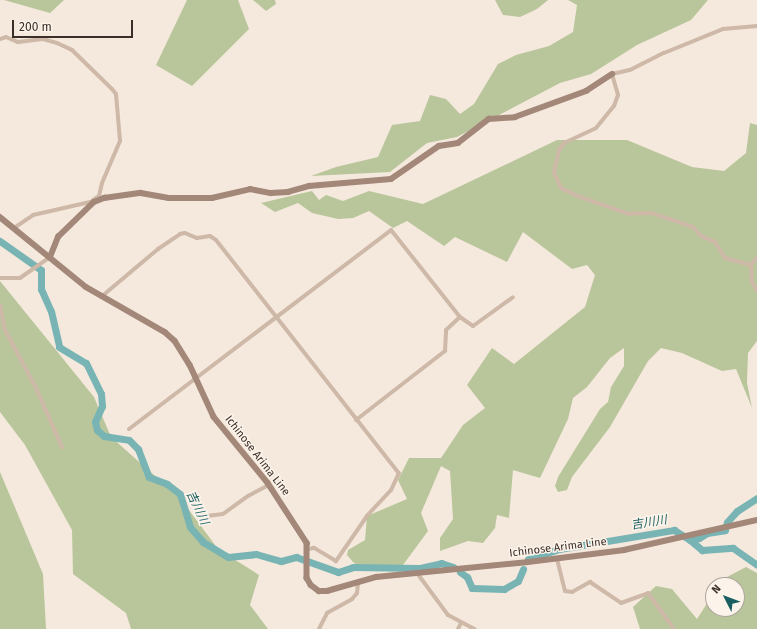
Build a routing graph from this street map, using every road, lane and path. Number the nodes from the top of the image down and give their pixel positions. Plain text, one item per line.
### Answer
1 (757, 26) edge
2 (0, 38) edge
3 (612, 74) junction
4 (93, 201) junction
5 (0, 217) edge
6 (14, 228) junction
7 (48, 258) junction
8 (757, 258) edge
9 (752, 266) junction
10 (0, 278) edge
11 (757, 291) edge
12 (101, 297) junction
13 (513, 297) dead end
14 (0, 305) edge
15 (460, 318) junction
16 (275, 319) junction
17 (196, 379) junction
18 (356, 420) junction
19 (129, 429) dead end
20 (62, 447) dead end
21 (269, 485) junction
22 (199, 517) dead end
23 (757, 520) edge
24 (308, 550) junction
25 (558, 559) junction
26 (417, 574) junction
27 (358, 582) junction
28 (461, 623) junction
29 (319, 629) edge
30 (458, 629) edge
31 (474, 629) edge
32 (674, 629) edge

1 - 3 street
2 - 4 street
3 - 4 main road
3 - 9 street
4 - 6 street
4 - 7 main road
5 - 6 main road, Ichinose Arima Line
6 - 7 main road, Ichinose Arima Line
7 - 10 street
7 - 12 main road, Ichinose Arima Line
8 - 9 street
9 - 11 street
12 - 16 street
12 - 17 main road, Ichinose Arima Line
13 - 15 street
14 - 20 street
15 - 16 street
15 - 18 street
16 - 17 street
16 - 18 street
17 - 19 street
17 - 21 main road, Ichinose Arima Line
18 - 24 street
21 - 22 street
21 - 24 main road, Ichinose Arima Line
23 - 25 main road, Ichinose Arima Line
24 - 27 main road, Ichinose Arima Line
25 - 26 main road, Ichinose Arima Line
25 - 32 street
26 - 27 main road, Ichinose Arima Line
26 - 28 street
27 - 29 street
28 - 30 street
28 - 31 street

